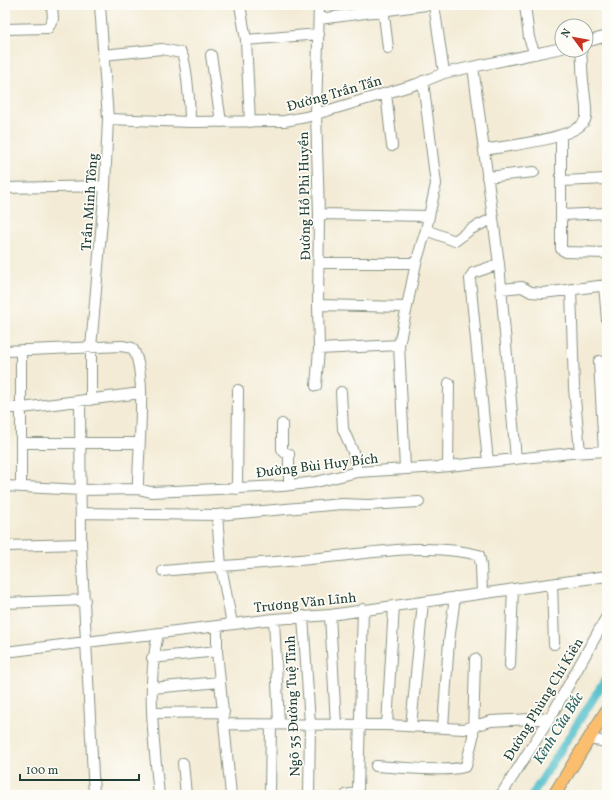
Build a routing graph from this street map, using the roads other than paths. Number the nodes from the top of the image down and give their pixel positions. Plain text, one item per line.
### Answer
1 (52, 5) edge
2 (100, 5) edge
3 (240, 5) edge
4 (319, 5) edge
5 (426, 5) edge
6 (434, 5) edge
7 (525, 5) edge
8 (383, 8) edge
9 (319, 19) junction
10 (5, 29) edge
11 (319, 34) junction
12 (607, 36) edge
13 (246, 40) junction
14 (594, 40) edge
15 (388, 48) dead end
16 (554, 50) edge
17 (535, 54) junction
18 (103, 55) junction
19 (212, 55) dead end
20 (582, 58) edge
21 (473, 67) junction
22 (444, 73) junction
23 (423, 81) junction
24 (386, 92) junction
25 (316, 113) junction
26 (108, 119) junction
27 (190, 122) junction
28 (221, 122) junction
29 (250, 122) junction
30 (561, 136) junction
31 (392, 146) dead end
32 (484, 150) junction
33 (534, 172) dead end
34 (487, 177) junction
35 (607, 179) edge
36 (562, 180) junction
37 (105, 186) junction
38 (5, 188) edge
39 (607, 213) edge
40 (319, 214) junction
41 (562, 215) junction
42 (429, 216) junction
43 (492, 219) junction
44 (426, 230) junction
45 (607, 252) edge
46 (319, 263) junction
47 (416, 263) junction
48 (499, 264) junction
49 (605, 285) edge
50 (501, 289) junction
51 (571, 289) junction
52 (318, 305) junction
53 (406, 307) junction
54 (607, 320) edge
55 (399, 345) junction
56 (91, 348) junction
57 (319, 349) junction
58 (21, 350) junction
59 (5, 351) edge
60 (599, 361) dead end
61 (449, 383) dead end
62 (316, 386) dead end
63 (238, 390) dead end
64 (341, 392) dead end
65 (141, 393) junction
66 (91, 400) junction
67 (80, 402) junction
68 (5, 408) edge
69 (22, 408) junction
70 (282, 424) dead end
71 (22, 443) junction
72 (140, 443) junction
73 (81, 444) junction
74 (580, 452) junction
75 (606, 452) edge
76 (516, 459) junction
77 (488, 462) junction
78 (448, 466) junction
79 (405, 469) junction
80 (357, 472) junction
81 (289, 485) junction
82 (5, 486) edge
83 (21, 486) junction
84 (138, 489) junction
85 (237, 489) junction
86 (81, 490) junction
87 (419, 502) dead end
88 (81, 514) junction
89 (217, 515) junction
90 (81, 544) junction
91 (5, 546) edge
92 (221, 566) junction
93 (163, 571) dead end
94 (607, 576) edge
95 (552, 584) junction
96 (513, 589) junction
97 (482, 593) junction
98 (455, 597) junction
99 (85, 600) junction
100 (423, 602) junction
101 (5, 603) edge
102 (394, 606) junction
103 (363, 609) junction
104 (330, 615) junction
105 (303, 616) junction
106 (607, 616) edge
107 (274, 619) junction
108 (232, 624) junction
109 (217, 627) junction
110 (158, 634) junction
111 (86, 642) junction
112 (554, 644) dead end
113 (217, 651) junction
114 (5, 652) edge
115 (152, 658) junction
116 (475, 659) dead end
117 (510, 665) dead end
118 (220, 682) junction
119 (152, 688) junction
120 (607, 710) edge
121 (224, 712) junction
122 (153, 713) junction
123 (550, 718) junction
124 (224, 724) junction
125 (275, 724) junction
126 (310, 724) junction
127 (360, 724) junction
128 (336, 725) junction
129 (387, 725) junction
130 (474, 725) junction
131 (410, 726) junction
132 (443, 727) junction
133 (589, 739) junction
134 (607, 742) edge
135 (183, 763) dead end
136 (376, 766) dead end
137 (94, 795) edge
138 (159, 795) edge
139 (186, 795) edge
140 (231, 795) edge
141 (270, 795) edge
142 (309, 795) edge
143 (346, 795) edge
144 (501, 795) edge
145 (554, 795) edge

1 - 10 street
2 - 18 street, Trần Minh Tông
3 - 13 street
4 - 9 street, Đường Hồ Phi Huyền
5 - 8 street
6 - 22 street
7 - 17 street
8 - 9 street
8 - 15 street
9 - 11 street, Đường Hồ Phi Huyền
11 - 13 street
11 - 25 street, Đường Hồ Phi Huyền
12 - 14 street
13 - 29 street
16 - 17 street, Đường Trần Tấn
17 - 21 street, Đường Trần Tấn
18 - 26 street, Trần Minh Tông
18 - 27 street
19 - 28 street
20 - 30 street
21 - 22 street, Đường Trần Tấn
21 - 32 street
22 - 23 street, Đường Trần Tấn
23 - 24 street, Đường Trần Tấn
23 - 42 street
24 - 25 street, Đường Trần Tấn
24 - 31 street
25 - 29 street, Đường Trần Tấn
25 - 40 street, Đường Hồ Phi Huyền
26 - 27 street, Đường Trần Tấn
26 - 37 street, Trần Minh Tông
27 - 28 street, Đường Trần Tấn
28 - 29 street, Đường Trần Tấn
30 - 32 street
30 - 36 street
32 - 34 street
33 - 34 street
34 - 43 street
35 - 36 street
36 - 41 street
37 - 38 street
37 - 56 street, Trần Minh Tông
39 - 41 street
40 - 42 street
40 - 46 street, Đường Hồ Phi Huyền
41 - 45 street
42 - 44 street
43 - 44 street
43 - 48 street
44 - 47 street
46 - 47 street
46 - 52 street, Đường Hồ Phi Huyền
47 - 53 street
48 - 50 street
48 - 77 street
49 - 51 street
49 - 54 street
50 - 51 street
50 - 76 street
51 - 74 street
52 - 53 street
52 - 57 street, Đường Hồ Phi Huyền
53 - 55 street
55 - 57 street
55 - 79 street
56 - 58 street
56 - 65 street
56 - 66 street, Trần Minh Tông
57 - 62 street, Đường Hồ Phi Huyền
58 - 59 street
58 - 69 street
60 - 75 street
61 - 78 street
63 - 85 street
64 - 80 street
65 - 66 street
65 - 72 street
66 - 67 street
67 - 69 street
67 - 73 street
68 - 69 street
69 - 71 street
70 - 81 street
71 - 73 street
71 - 83 street
72 - 73 street
72 - 84 street
73 - 86 street
74 - 75 street, Đường Bùi Huy Bích
74 - 76 street, Đường Bùi Huy Bích
76 - 77 street, Đường Bùi Huy Bích
77 - 78 street, Đường Bùi Huy Bích
78 - 79 street, Đường Bùi Huy Bích
79 - 80 street, Đường Bùi Huy Bích
80 - 81 street, Đường Bùi Huy Bích
81 - 85 street, Đường Bùi Huy Bích
82 - 83 street, Đường Bùi Huy Bích
83 - 86 street, Đường Bùi Huy Bích
84 - 85 street, Đường Bùi Huy Bích
84 - 86 street, Đường Bùi Huy Bích
86 - 88 street
87 - 89 street
88 - 89 street
88 - 90 street
89 - 92 street
90 - 91 street
90 - 99 street
92 - 93 street
92 - 97 street
92 - 108 street
94 - 95 street, Trương Văn Lĩnh
95 - 96 street, Trương Văn Lĩnh
95 - 112 street
96 - 97 street, Trương Văn Lĩnh
96 - 117 street
97 - 98 street, Trương Văn Lĩnh
98 - 100 street, Trương Văn Lĩnh
98 - 132 street
99 - 101 street
99 - 111 street
100 - 102 street, Trương Văn Lĩnh
100 - 131 street
102 - 103 street, Trương Văn Lĩnh
102 - 129 street
103 - 104 street, Trương Văn Lĩnh
103 - 127 street
104 - 105 street, Trương Văn Lĩnh
104 - 128 street
105 - 107 street, Trương Văn Lĩnh
105 - 126 street, Ngõ 35 Đường Tuệ Tĩnh
106 - 123 street, Đường Phùng Chí Kiên
107 - 108 street, Trương Văn Lĩnh
107 - 125 street
108 - 109 street, Trương Văn Lĩnh
109 - 110 street, Trương Văn Lĩnh
109 - 113 street
110 - 111 street, Trương Văn Lĩnh
110 - 115 street
111 - 114 street, Trương Văn Lĩnh
111 - 137 street
113 - 115 street
113 - 118 street
115 - 119 street
116 - 130 street
118 - 119 street
118 - 121 street
119 - 122 street
120 - 133 main road
121 - 122 street
121 - 124 street
122 - 138 street
123 - 130 street
123 - 144 street, Đường Phùng Chí Kiên
124 - 125 street
124 - 140 street
125 - 126 street
125 - 141 street
126 - 128 street
126 - 142 street, Ngõ 35 Đường Tuệ Tĩnh
127 - 128 street
127 - 129 street
127 - 143 street
129 - 131 street
130 - 132 street
130 - 136 street
131 - 132 street
133 - 134 street
133 - 145 main road
135 - 139 street

